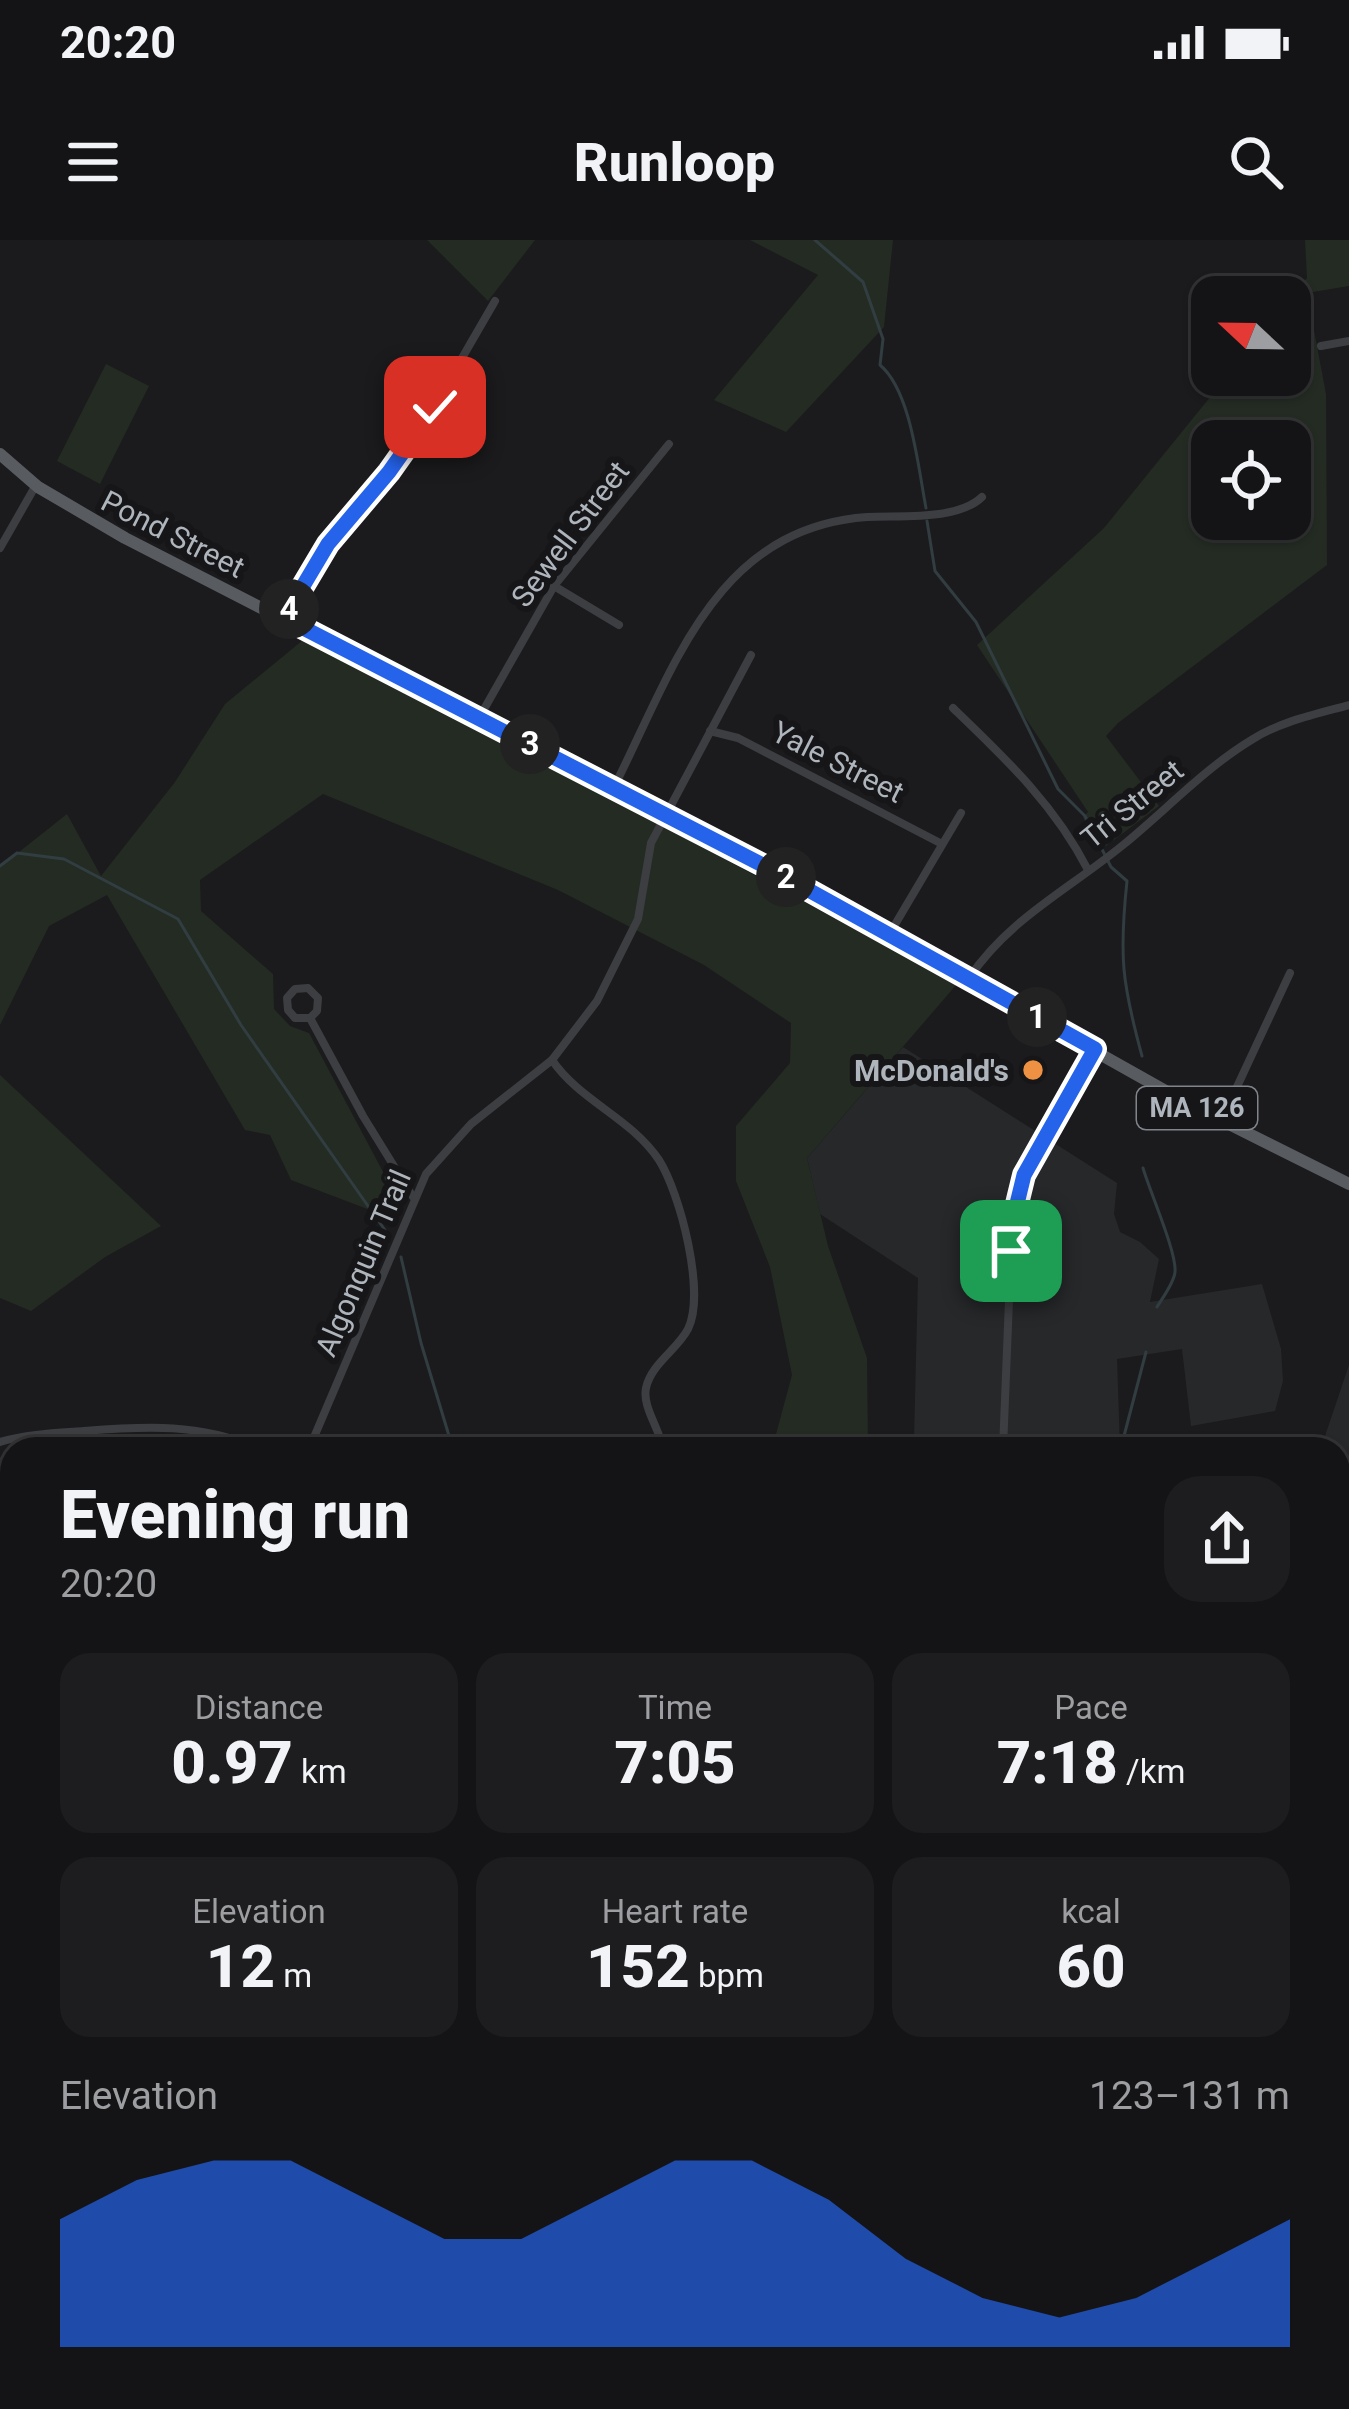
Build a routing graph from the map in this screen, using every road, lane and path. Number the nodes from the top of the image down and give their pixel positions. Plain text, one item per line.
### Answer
1 (495, 301) dead end
2 (1349, 341) edge
3 (1322, 346) dead end
4 (669, 443) dead end
5 (0, 454) edge
6 (36, 485) junction
7 (982, 497) dead end
8 (0, 548) edge
9 (554, 586) junction
10 (284, 618) junction
11 (619, 625) dead end
12 (751, 655) dead end
13 (1349, 705) edge
14 (953, 708) dead end
15 (479, 718) junction
16 (710, 731) junction
17 (614, 788) junction
18 (961, 813) dead end
19 (665, 814) junction
20 (942, 844) junction
21 (1088, 870) junction
22 (890, 933) junction
23 (1290, 973) dead end
24 (969, 978) junction
25 (310, 1018) junction
26 (1095, 1049) junction
27 (552, 1060) junction
28 (1221, 1121) junction
29 (1349, 1184) edge
30 (414, 1198) junction
31 (23, 1437) edge
32 (223, 1437) edge
33 (314, 1437) edge
34 (661, 1437) edge
35 (1003, 1437) edge

1 - 10 street
2 - 3 street
4 - 9 street, Sewell Street
5 - 6 main road, Pond Street / MA 126
6 - 8 street
6 - 10 main road, Pond Street / MA 126
7 - 17 street
9 - 11 street
9 - 15 street, Sewell Street
10 - 15 main road, Pond Street / MA 126
12 - 16 street, Algonquin Trail
13 - 21 street, Tri Street
14 - 21 street
15 - 17 main road, Pond Street / MA 126
16 - 19 street, Algonquin Trail
16 - 20 street, Yale Street
17 - 19 main road, Pond Street / MA 126
18 - 20 street
19 - 22 main road, Pond Street / MA 126
19 - 27 street, Algonquin Trail
20 - 22 street
21 - 24 street, Tri Street
22 - 24 main road, Pond Street / MA 126
23 - 28 street
24 - 26 main road, Pond Street / MA 126
25 - 25 street
25 - 30 street
26 - 28 main road, Pond Street / MA 126
26 - 35 street
27 - 30 street, Algonquin Trail
27 - 34 street
28 - 29 main road, Pond Street / MA 126
30 - 33 street, Algonquin Trail
31 - 32 street

